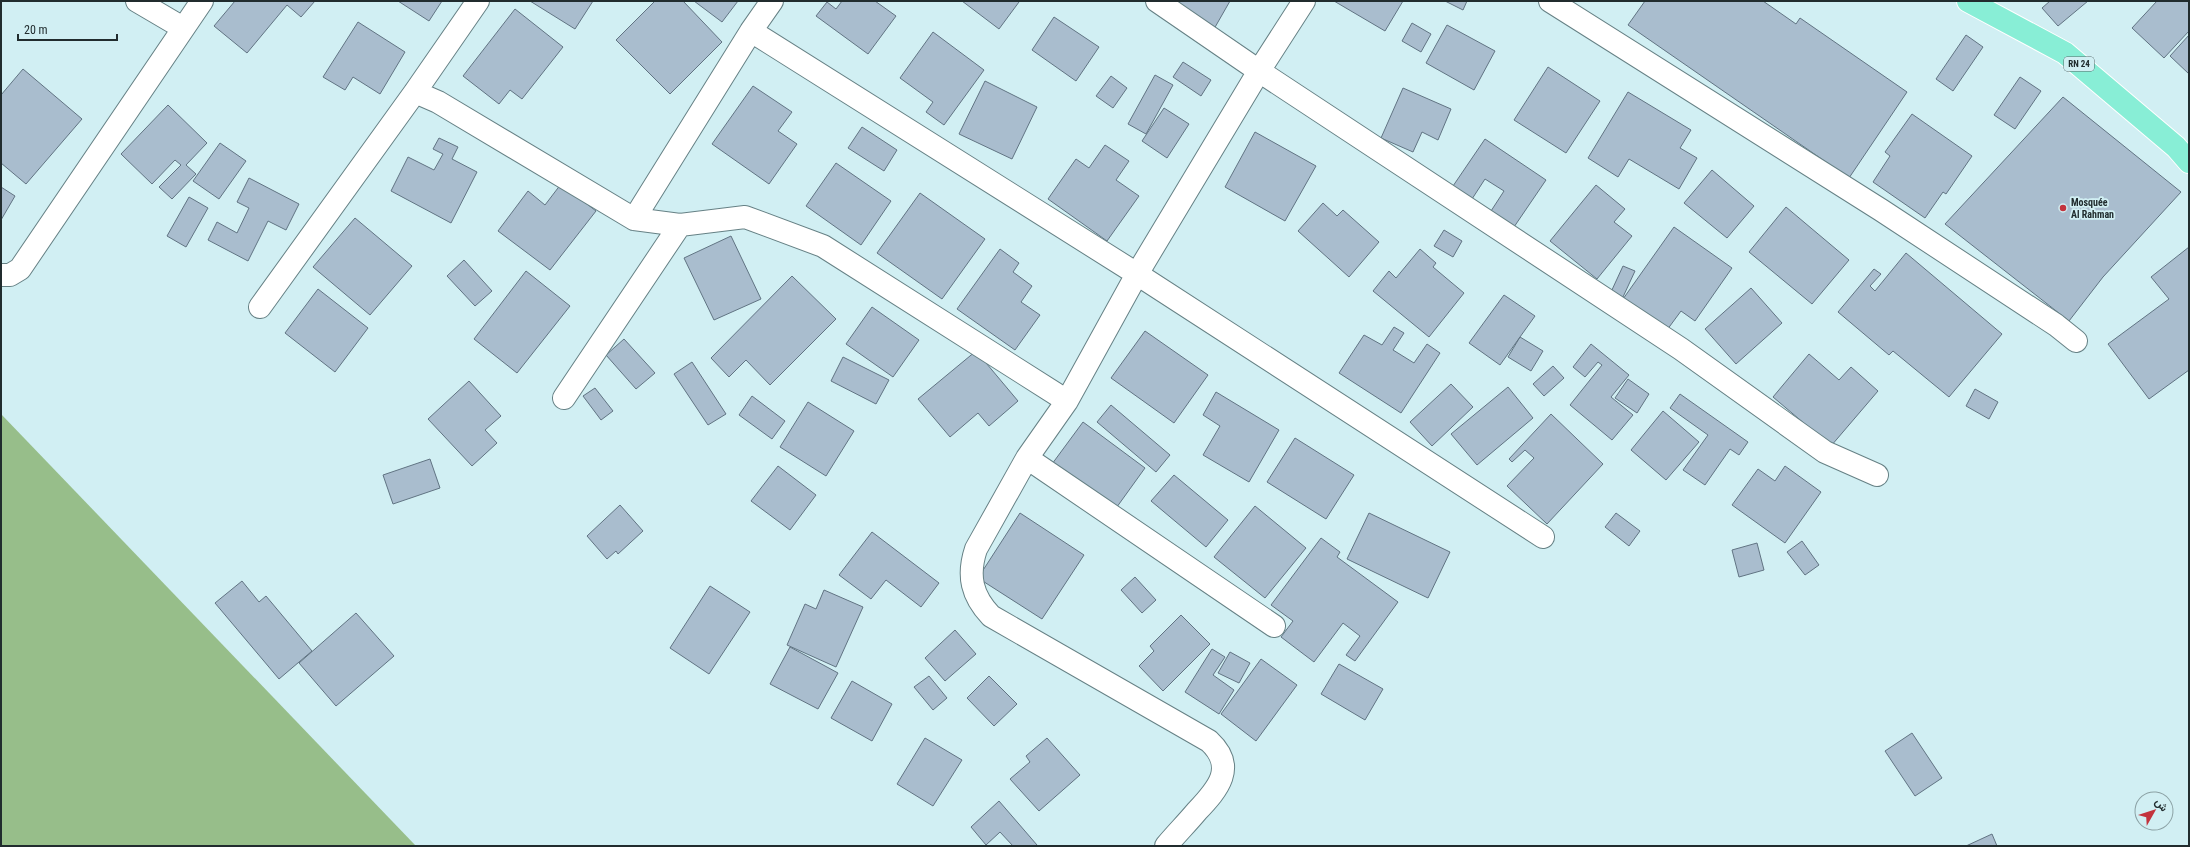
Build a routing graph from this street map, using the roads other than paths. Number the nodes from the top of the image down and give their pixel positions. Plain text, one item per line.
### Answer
1 (138, 1) edge
2 (202, 1) edge
3 (478, 1) edge
4 (772, 1) edge
5 (1157, 1) edge
6 (1304, 1) edge
7 (1550, 1) edge
8 (1968, 1) edge
9 (183, 28) junction
10 (751, 31) junction
11 (430, 71) junction
12 (1258, 71) junction
13 (415, 92) junction
14 (438, 102) junction
15 (2189, 162) edge
16 (634, 219) junction
17 (680, 225) junction
18 (1137, 274) junction
19 (1, 275) edge
20 (260, 306) dead end
21 (2076, 341) dead end
22 (564, 398) dead end
23 (1067, 400) junction
24 (1027, 458) junction
25 (1877, 475) dead end
26 (1543, 537) dead end
27 (1274, 626) dead end
28 (1166, 846) edge

1 - 9 street
2 - 9 street
3 - 11 street
4 - 10 street
5 - 12 street
6 - 12 street
7 - 21 street
8 - 15 main road, RN 24
9 - 19 street
10 - 16 street
10 - 18 street
11 - 13 street
11 - 14 street
12 - 18 street
12 - 25 street
13 - 14 street
13 - 20 street
14 - 16 street
16 - 17 street
17 - 22 street
17 - 23 street
18 - 23 street
18 - 26 street
23 - 24 street
24 - 27 street
24 - 28 street

